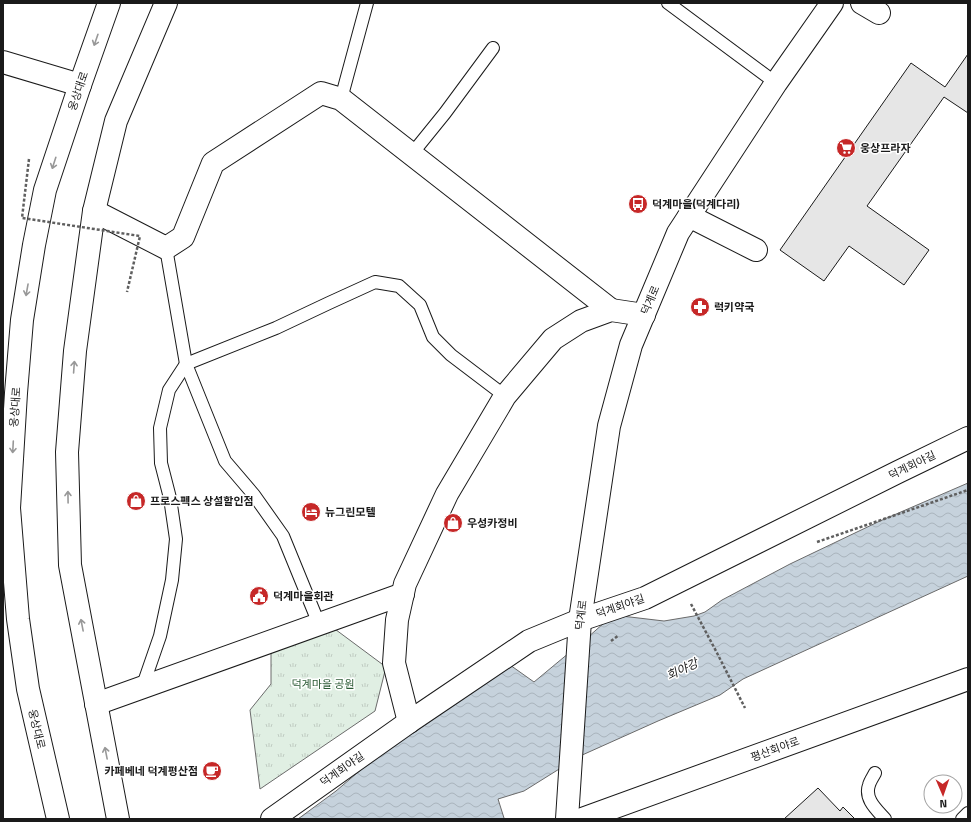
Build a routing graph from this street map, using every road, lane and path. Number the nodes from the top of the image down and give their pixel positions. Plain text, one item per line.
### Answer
1 (109, 3) edge
2 (166, 3) edge
3 (367, 3) edge
4 (668, 3) edge
5 (832, 3) edge
6 (494, 48) dead end
7 (3, 62) edge
8 (776, 83) junction
9 (80, 85) junction
10 (341, 99) junction
11 (411, 155) junction
12 (29, 159) dead end
13 (94, 211) junction
14 (689, 216) junction
15 (166, 248) junction
16 (756, 250) dead end
17 (127, 292) dead end
18 (611, 310) junction
19 (644, 315) junction
20 (186, 364) junction
21 (505, 396) junction
22 (968, 438) edge
23 (403, 594) junction
24 (695, 611) dead end
25 (318, 624) junction
26 (579, 630) junction
27 (968, 679) edge
28 (142, 688) junction
29 (96, 704) junction
30 (745, 708) dead end
31 (409, 722) junction
32 (875, 773) dead end
33 (968, 813) edge
34 (572, 814) edge
35 (58, 819) edge
36 (118, 819) edge
37 (272, 819) edge
38 (885, 819) edge
39 (962, 819) edge

1 -> 9 street, 웅상대로
2 - 13 street
3 - 10 lane
4 - 8 lane
5 - 8 street, 덕계로
6 - 11 lane
7 - 9 street
8 - 14 street, 덕계로
9 -> 35 street, 웅상대로
10 - 11 street
10 - 15 street
11 - 18 street
12 - 17 path, bridge
13 - 15 street
29 -> 13 street
14 - 16 street
14 - 19 street, 덕계로
15 - 20 lane
18 - 19 street
18 - 21 street
19 - 26 street, 덕계로
20 - 21 lane
20 - 25 lane
20 - 28 lane
21 - 23 street
22 - 26 street, 덕계회야길
23 - 25 street
23 - 31 street
24 - 30 path
25 - 28 street
26 - 31 street, 덕계회야길
26 - 34 street, 덕계로
27 - 34 street, 평산회야로
28 - 29 street
36 -> 29 street
31 - 37 street, 덕계회야길
32 - 38 lane
33 - 39 lane

